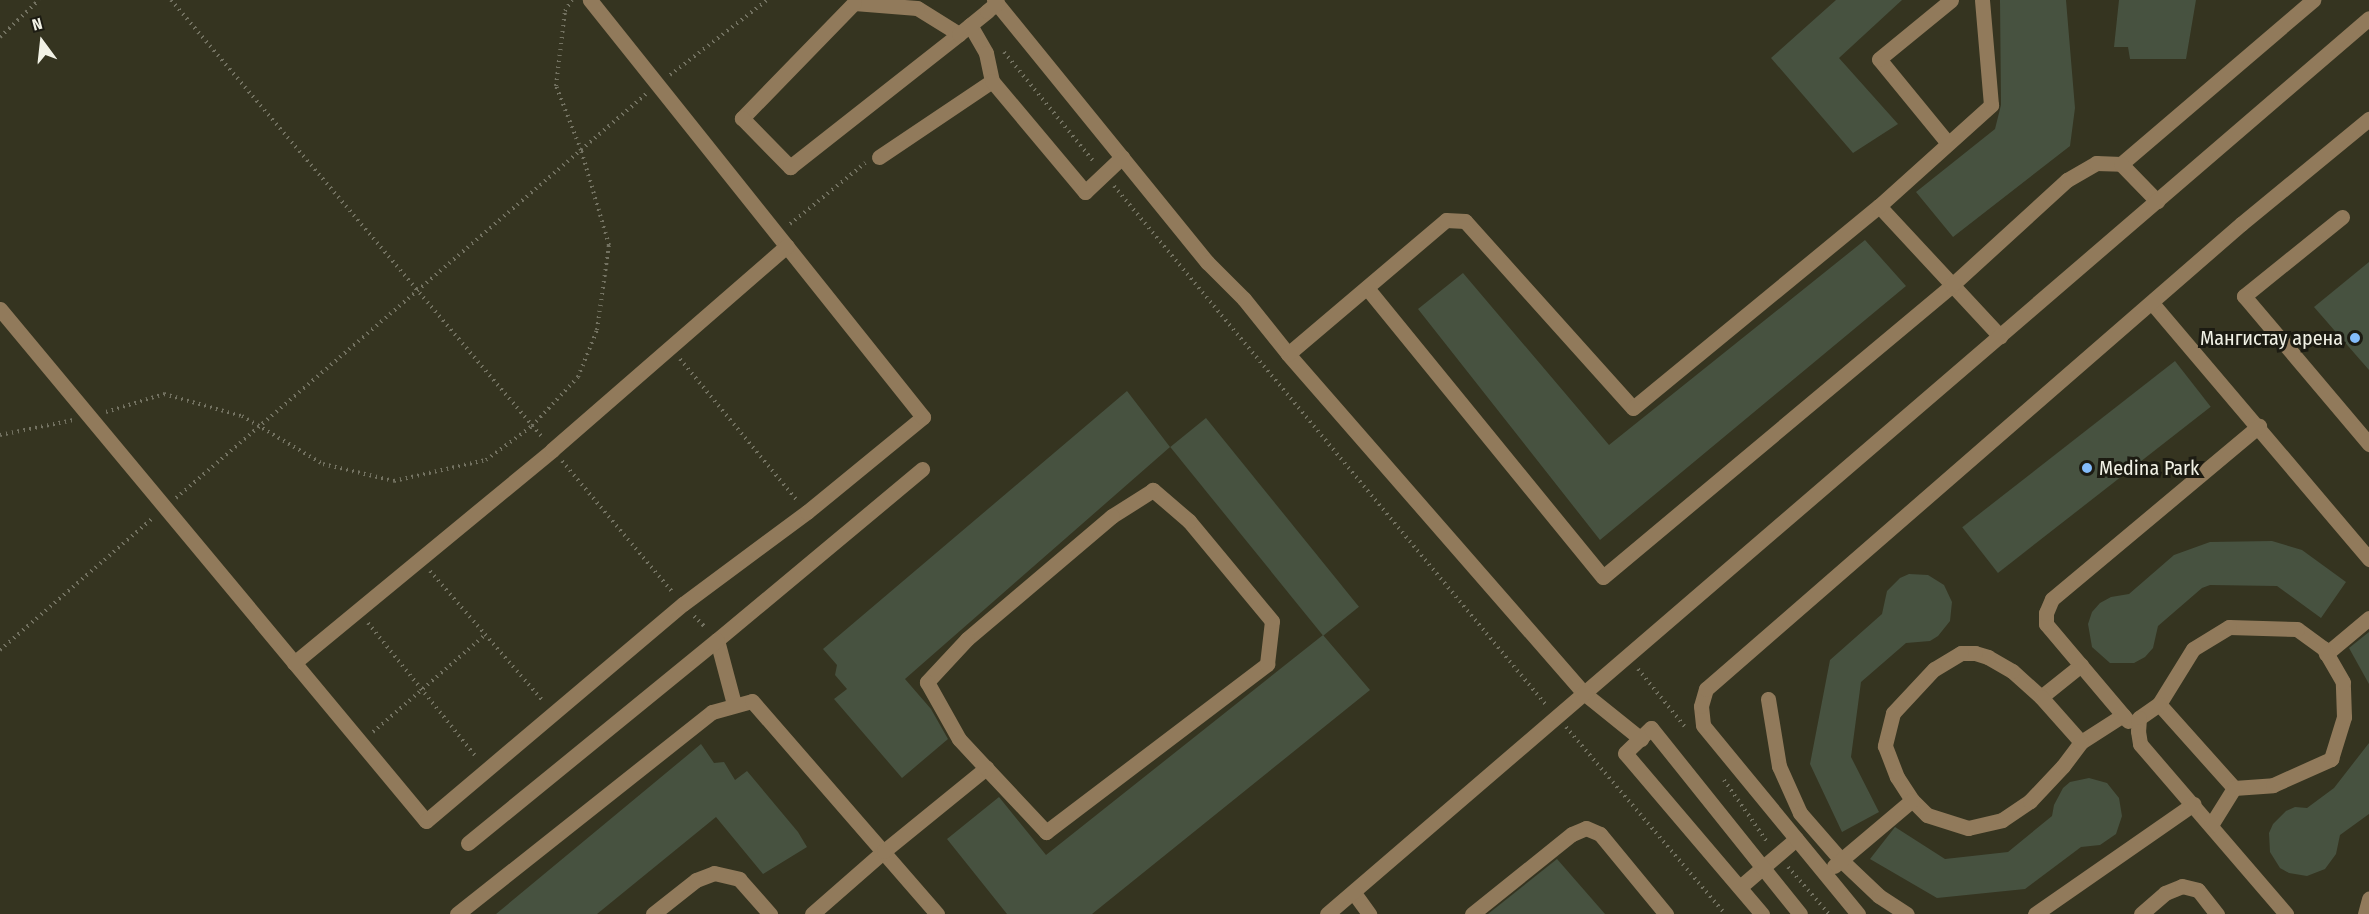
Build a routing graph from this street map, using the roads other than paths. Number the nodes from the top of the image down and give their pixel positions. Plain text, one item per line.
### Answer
1 (590, 0) edge
2 (1951, 0) edge
3 (1982, 0) edge
4 (2313, 0) edge
5 (996, 2) edge
6 (2369, 18) edge
7 (964, 29) junction
8 (992, 81) junction
9 (2369, 119) edge
10 (1947, 142) junction
11 (879, 157) road end
12 (1122, 157) junction
13 (2121, 164) junction
14 (2157, 201) junction
15 (1879, 206) junction
16 (2342, 217) dead end
17 (783, 240) junction
18 (1952, 285) junction
19 (1367, 288) junction
20 (2152, 303) junction
21 (0, 309) edge
22 (2000, 336) junction
23 (1288, 354) junction
24 (2259, 426) junction
25 (2369, 444) edge
26 (922, 469) dead end
27 (2369, 560) edge
28 (2369, 618) edge
29 (717, 640) junction
30 (2326, 654) junction
31 (294, 663) junction
32 (2080, 665) junction
33 (1585, 694) junction
34 (2041, 697) junction
35 (1768, 699) dead end
36 (734, 704) junction
37 (2159, 704) junction
38 (2123, 715) junction
39 (2138, 731) junction
40 (1641, 740) junction
41 (2081, 742) junction
42 (986, 768) junction
43 (2234, 788) junction
44 (1912, 800) junction
45 (2193, 804) junction
46 (2211, 825) junction
47 (1796, 839) junction
48 (468, 843) dead end
49 (884, 851) junction
50 (1841, 860) junction
51 (1762, 867) junction
52 (1825, 873) junction
53 (1740, 887) junction
54 (1354, 893) junction
55 (2369, 899) edge
56 (457, 914) edge
57 (652, 914) edge
58 (770, 914) edge
59 (812, 914) edge
60 (937, 914) edge
61 (1327, 914) edge
62 (1369, 914) edge
63 (1472, 914) edge
64 (1666, 914) edge
65 (1762, 914) edge
66 (1800, 914) edge
67 (1858, 914) edge
68 (1907, 914) edge
69 (2035, 914) edge
70 (2141, 914) edge
71 (2217, 914) edge
72 (2286, 914) edge
73 (2365, 914) edge

1 - 17 street
2 - 10 street
3 - 10 street
4 - 13 street
5 - 7 street
5 - 12 street
6 - 14 street
7 - 7 street
7 - 8 street
8 - 11 street
8 - 12 street
9 - 20 street
10 - 15 street
12 - 23 street
13 - 14 street
13 - 18 street
14 - 22 street
15 - 18 street
15 - 19 street
16 - 25 street
17 - 31 street
17 - 31 street
18 - 19 street
18 - 22 street
19 - 23 street
20 - 24 street
20 - 47 street
21 - 31 street
22 - 33 street
23 - 33 street
24 - 27 street
24 - 32 street
26 - 29 street
28 - 30 street
29 - 36 street
29 - 48 street
30 - 37 street
30 - 43 street
32 - 34 street
32 - 38 street
33 - 40 street
33 - 54 street
34 - 41 street
34 - 44 street
35 - 50 street
36 - 49 street
36 - 56 street
37 - 39 street
37 - 43 street
38 - 39 street
38 - 41 street
39 - 45 street
40 - 51 street
40 - 53 street
41 - 44 street
42 - 42 street
42 - 49 street
43 - 46 street
44 - 50 street
45 - 46 street
45 - 69 street
46 - 72 street
47 - 51 street
47 - 52 street
49 - 59 street
49 - 60 street
50 - 52 street
50 - 68 street
51 - 53 street
51 - 66 street
52 - 67 street
53 - 65 street
54 - 61 street
54 - 62 street
55 - 73 street
57 - 58 street
63 - 64 street
70 - 71 street

